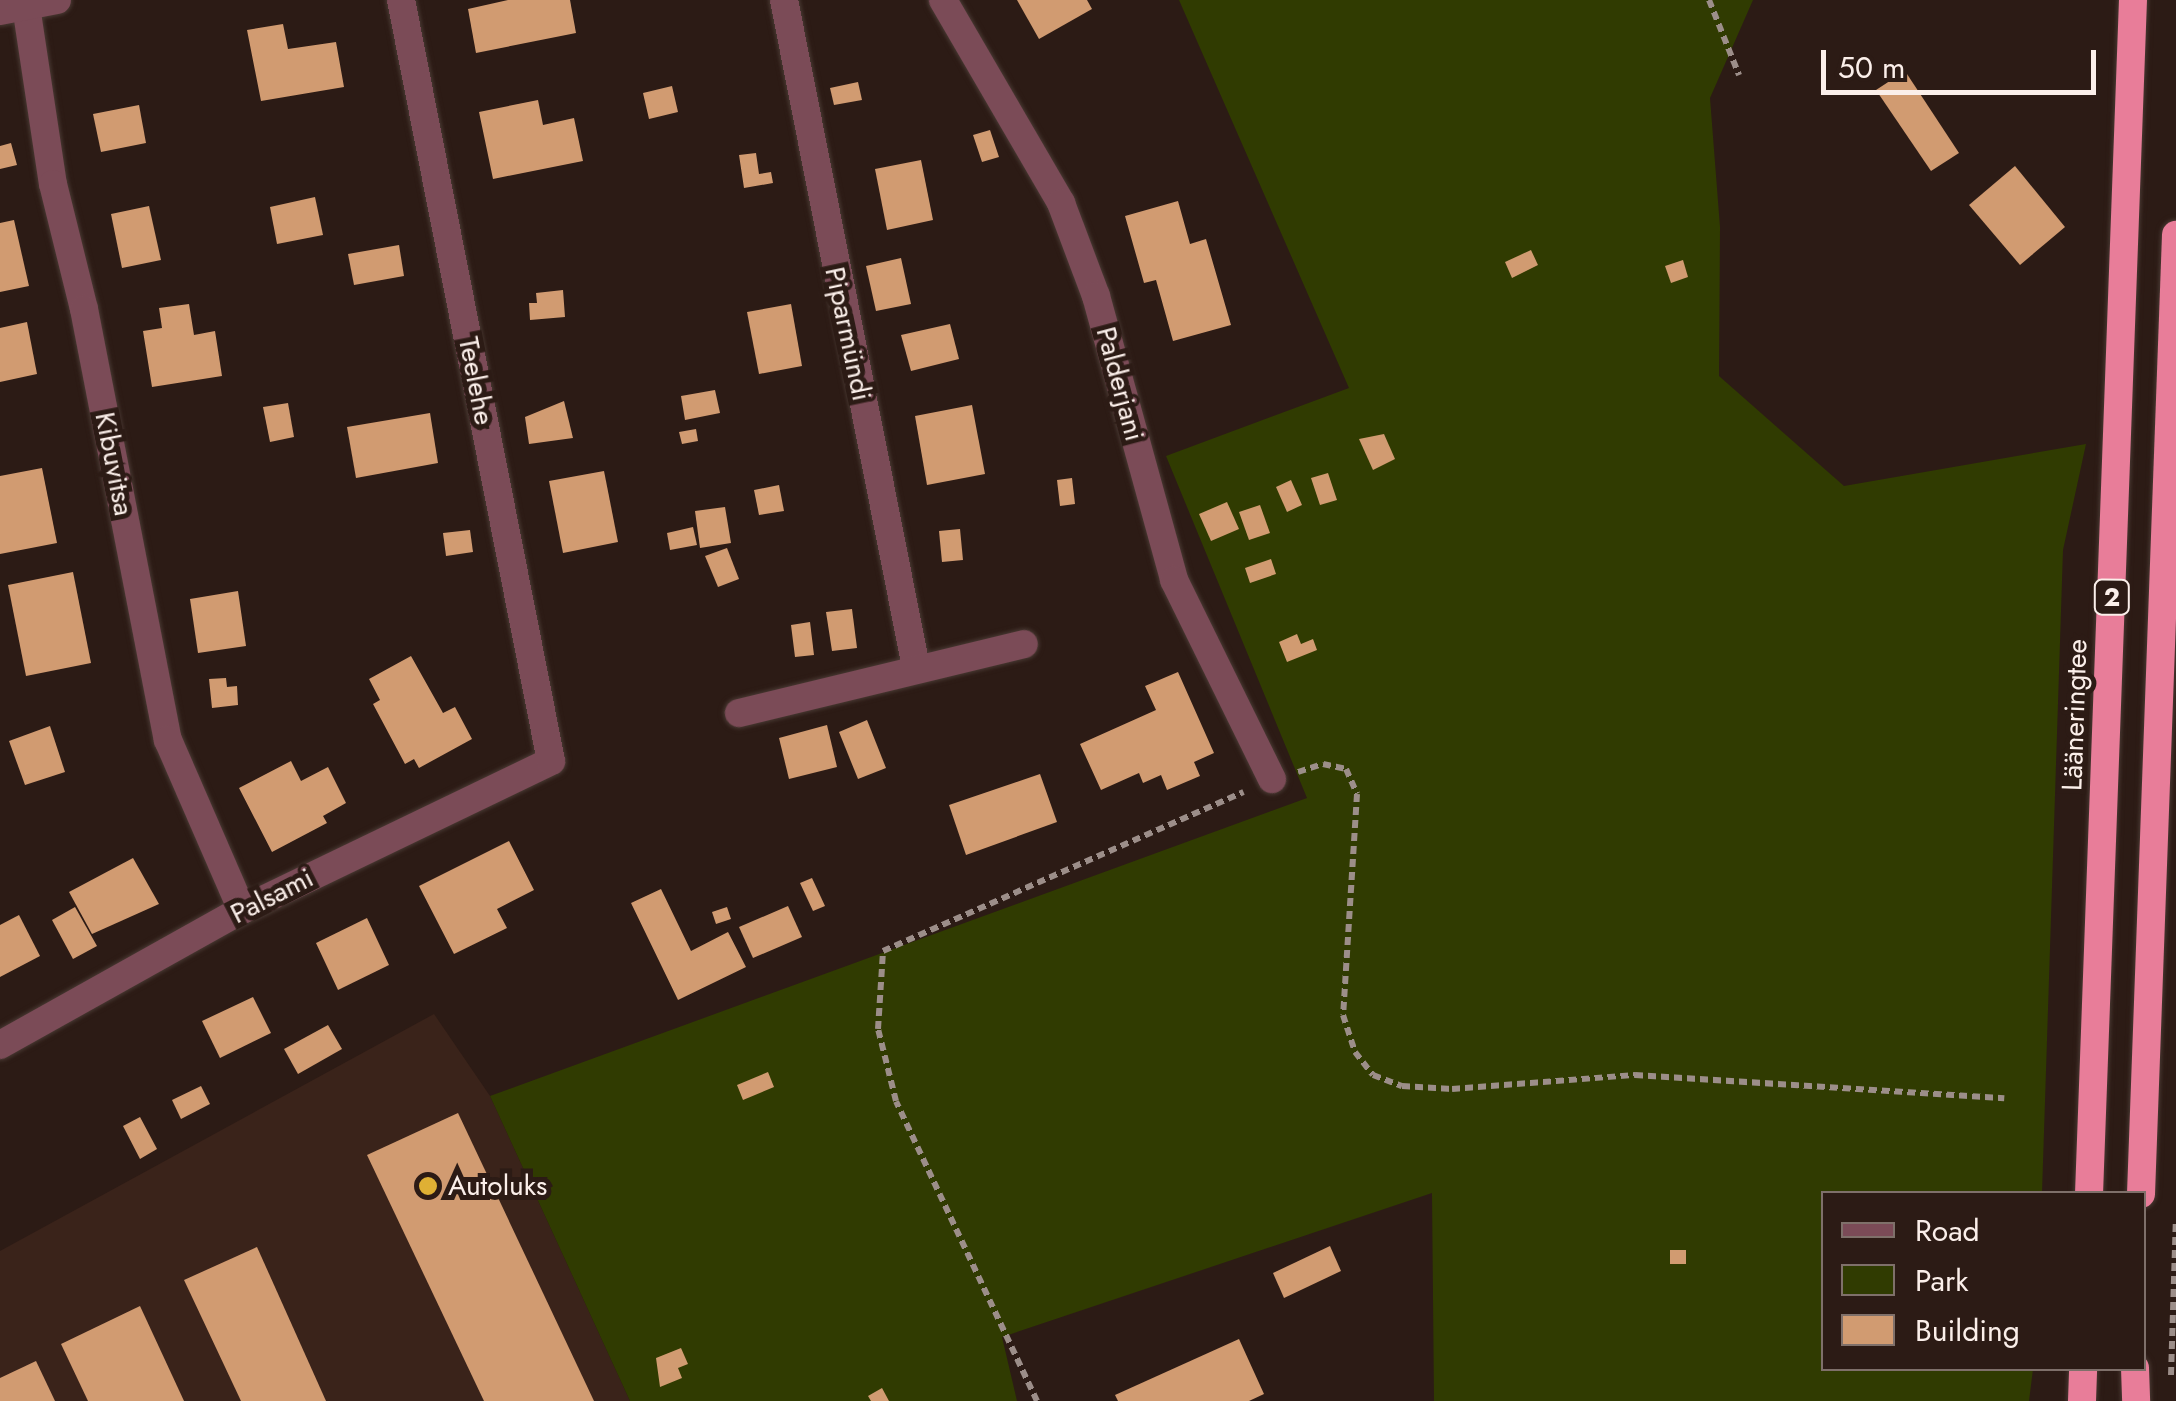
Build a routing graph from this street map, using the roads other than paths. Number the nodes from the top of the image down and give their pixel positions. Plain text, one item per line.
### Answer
1 (58, 0) edge
2 (401, 0) edge
3 (784, 0) edge
4 (943, 0) edge
5 (2133, 0) edge
6 (13, 8) edge
7 (2176, 235) edge
8 (1024, 644) dead end
9 (916, 667) junction
10 (739, 712) dead end
11 (551, 761) joint
12 (1272, 779) road end
13 (242, 910) junction
14 (0, 1045) edge
15 (2090, 1191) edge
16 (2141, 1191) edge
17 (2083, 1371) edge
18 (2135, 1371) edge
19 (2082, 1401) edge
20 (2136, 1401) edge

1 - 6 street
2 - 11 street, Teelehe
3 - 9 street, Piparmündi
4 - 12 street, Palderjani
5 - 15 highway, Lääneringtee / 2
6 - 13 street, Kibuvitsa
7 - 16 highway, 2
8 - 9 street
9 - 10 street
11 - 13 street, Palsami
13 - 14 street, Palsami
17 - 19 highway
18 - 20 highway

